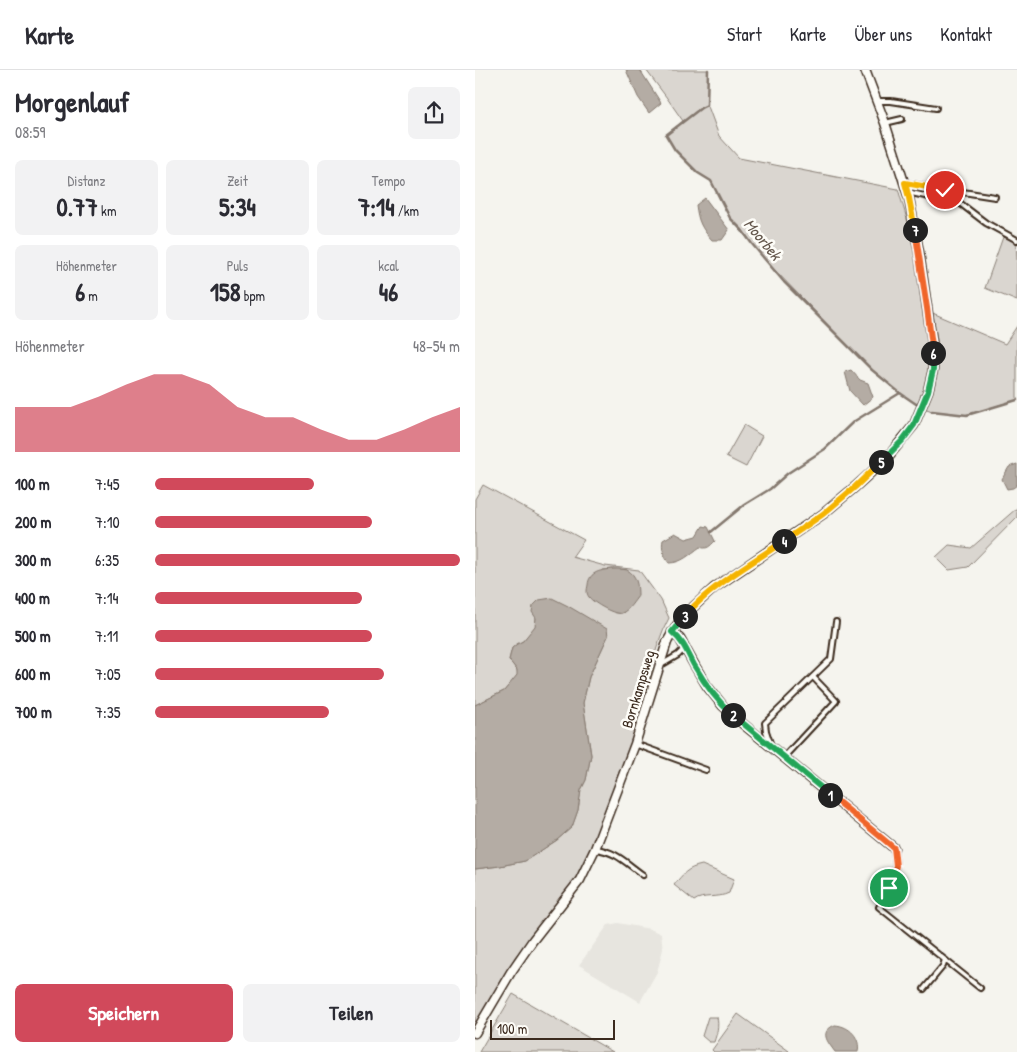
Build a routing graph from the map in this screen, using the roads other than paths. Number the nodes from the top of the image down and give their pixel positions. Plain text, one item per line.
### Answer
1 (865, 70) edge
2 (877, 101) junction
3 (936, 108) dead end
4 (902, 119) dead end
5 (885, 123) junction
6 (906, 188) junction
7 (995, 197) dead end
8 (1017, 240) edge
9 (836, 622) dead end
10 (672, 632) junction
11 (685, 648) junction
12 (659, 666) junction
13 (813, 677) junction
14 (635, 744) junction
15 (770, 746) junction
16 (784, 756) junction
17 (706, 770) dead end
18 (894, 848) joint
19 (595, 849) junction
20 (643, 875) dead end
21 (945, 960) junction
22 (980, 988) dead end
23 (924, 989) dead end
24 (475, 1033) edge

1 - 2 street, Bornkampsweg
2 - 3 lane
2 - 5 street, Bornkampsweg
4 - 5 lane
5 - 6 street, Bornkampsweg
6 - 7 lane
6 - 8 lane
6 - 10 street, Bornkampsweg
9 - 13 lane
10 - 11 street
10 - 12 street, Bornkampsweg
11 - 12 lane
11 - 15 street
12 - 14 street, Bornkampsweg
13 - 15 lane
13 - 16 lane
14 - 17 lane
14 - 19 street, Bornkampsweg
15 - 16 street
16 - 18 street
18 - 21 lane
19 - 20 lane
19 - 24 street, Bornkampsweg
21 - 22 lane
21 - 23 lane

